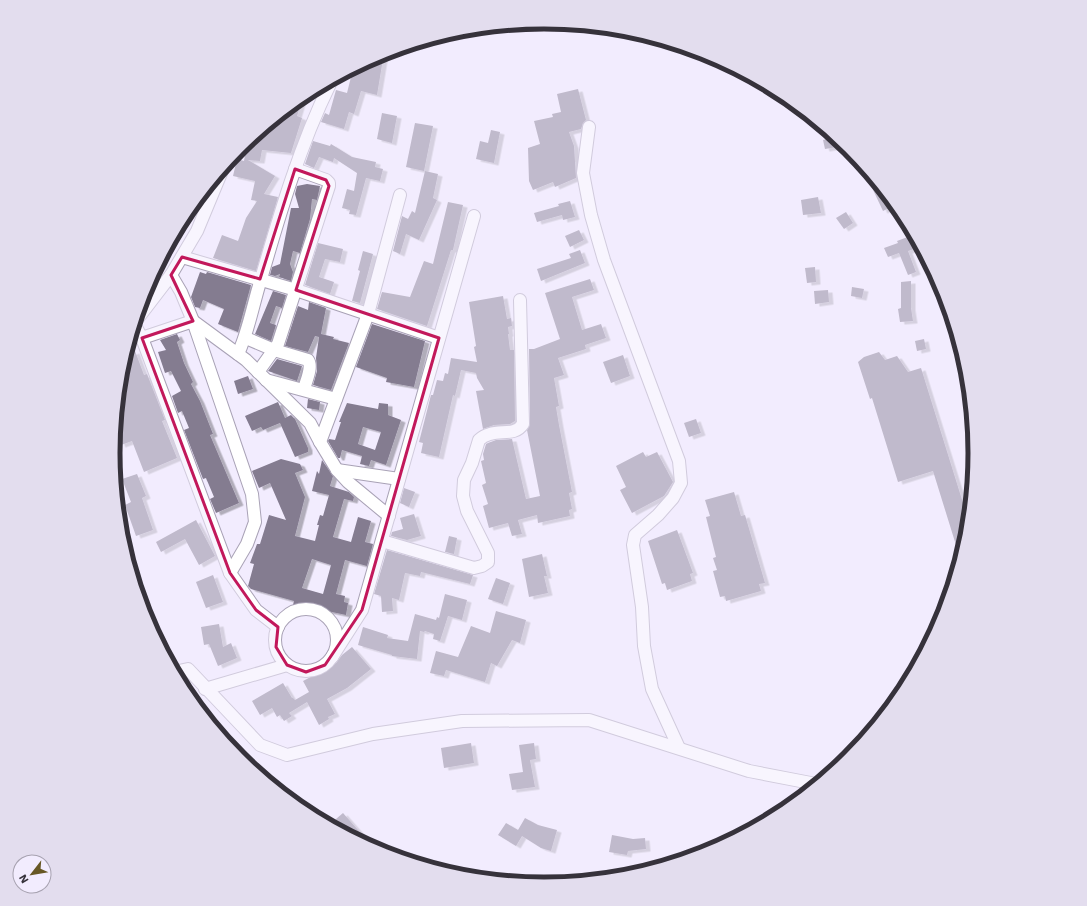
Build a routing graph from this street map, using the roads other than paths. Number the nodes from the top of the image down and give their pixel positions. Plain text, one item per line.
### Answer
1 (328, 88) edge
2 (589, 127) dead end
3 (295, 169) junction
4 (217, 183) edge
5 (400, 195) dead end
6 (474, 216) dead end
7 (182, 256) junction
8 (171, 275) junction
9 (260, 279) junction
10 (296, 290) junction
11 (520, 300) dead end
12 (145, 310) edge
13 (368, 314) junction
14 (194, 321) junction
15 (138, 330) edge
16 (142, 338) junction
17 (246, 338) junction
18 (439, 338) junction
19 (274, 350) junction
20 (238, 354) junction
21 (262, 376) junction
22 (304, 389) junction
23 (336, 399) junction
24 (320, 442) junction
25 (337, 470) junction
26 (399, 479) junction
27 (389, 516) junction
28 (382, 541) junction
29 (230, 573) junction
30 (278, 627) junction
31 (332, 658) junction
32 (287, 665) junction
33 (180, 671) edge
34 (205, 689) junction
35 (679, 748) junction
36 (810, 783) edge

1 - 3 street
2 - 35 street
3 - 9 street
3 - 10 street
4 - 7 street
5 - 13 street
6 - 18 street
7 - 8 street
7 - 9 street
8 - 12 street
8 - 14 street
9 - 10 street
9 - 17 street
10 - 13 street
10 - 19 street
11 - 28 street
13 - 18 street
13 - 23 street
14 - 16 street
14 - 20 street
14 - 29 street
15 - 16 street
16 - 29 street
17 - 19 street
17 - 20 street
18 - 26 street
19 - 21 street
19 - 22 street
20 - 21 street
21 - 22 street
21 - 24 street
22 - 23 street
23 - 24 street
24 - 25 street
25 - 26 street
25 - 27 street
26 - 27 street
27 - 28 street
28 - 31 street
29 - 30 street
30 - 31 street
30 - 32 street
31 - 32 street
32 - 34 street
33 - 34 street
34 - 35 street
35 - 36 street

